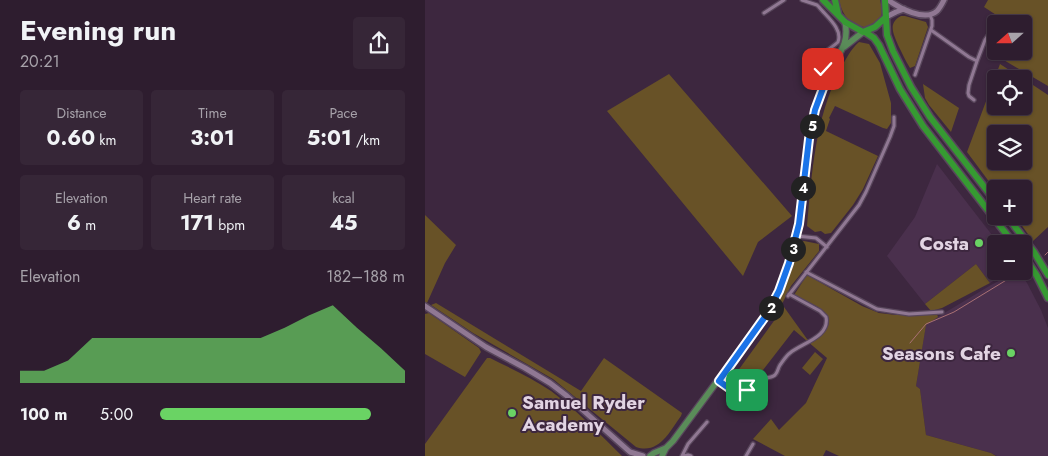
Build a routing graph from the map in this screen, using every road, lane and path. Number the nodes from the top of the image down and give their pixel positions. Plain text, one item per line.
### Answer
1 (785, 0) edge
2 (802, 0) edge
3 (823, 0) edge
4 (835, 0) edge
5 (886, 0) edge
6 (943, 0) edge
7 (904, 10) junction
8 (764, 13) dead end
9 (838, 15) junction
10 (930, 15) junction
11 (886, 17) junction
12 (845, 22) junction
13 (931, 30) junction
14 (864, 32) junction
15 (987, 37) edge
16 (844, 47) junction
17 (977, 61) junction
18 (829, 72) junction
19 (915, 75) dead end
20 (974, 100) dead end
21 (894, 117) dead end
22 (987, 191) edge
23 (1014, 225) edge
24 (1007, 235) edge
25 (797, 236) junction
26 (827, 247) junction
27 (1032, 268) edge
28 (806, 272) junction
29 (1048, 275) edge
30 (1048, 298) edge
31 (425, 306) edge
32 (942, 312) dead end
33 (719, 381) junction
34 (707, 422) dead end
35 (753, 444) dead end
36 (667, 448) junction
37 (631, 454) edge
38 (644, 456) edge
39 (651, 456) edge
40 (662, 456) edge
41 (683, 456) edge
42 (691, 456) edge
43 (747, 456) edge

1 - 8 street
2 - 18 street
3 - 9 highway
4 - 9 highway
5 - 7 street
5 - 11 highway
6 - 10 street
7 - 10 street
7 - 11 street
9 - 12 highway
10 - 13 street
11 - 14 highway
11 - 22 highway
12 - 14 highway
12 - 16 main road
13 - 17 street
13 - 19 street
14 - 16 main road
14 - 24 highway
15 - 17 street
16 - 18 main road
17 - 20 street
18 - 25 main road
21 - 26 street
23 - 29 highway
25 - 26 street
25 - 33 main road
26 - 28 street
27 - 30 highway
28 - 32 street
28 - 33 street
31 - 37 street
33 - 36 main road
34 - 41 street
35 - 43 street
36 - 39 main road
36 - 40 main road
37 - 38 street
38 - 39 main road
41 - 42 street

